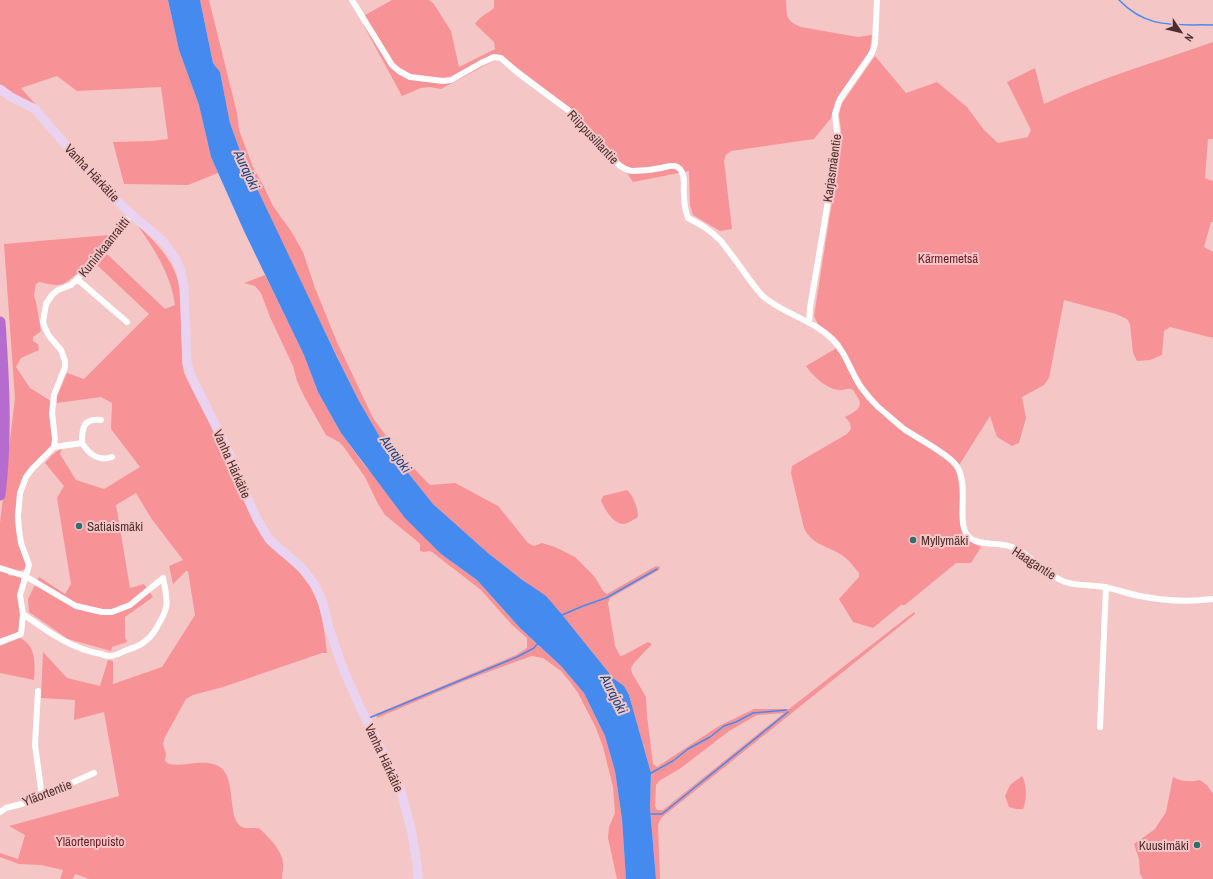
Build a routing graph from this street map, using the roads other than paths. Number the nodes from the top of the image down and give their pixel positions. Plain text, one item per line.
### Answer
1 (352, 0) edge
2 (877, 0) edge
3 (0, 89) edge
4 (131, 214) junction
5 (77, 279) junction
6 (0, 322) edge
7 (127, 322) dead end
8 (810, 323) junction
9 (101, 420) dead end
10 (82, 443) junction
11 (54, 446) junction
12 (112, 457) dead end
13 (0, 495) edge
14 (0, 568) edge
15 (25, 576) junction
16 (1106, 587) junction
17 (1213, 599) edge
18 (23, 614) junction
19 (0, 642) edge
20 (38, 691) dead end
21 (1100, 727) dead end
22 (94, 774) dead end
23 (42, 797) junction
24 (0, 812) edge
25 (418, 879) edge

1 - 8 street, Riippusillantie
2 - 8 street, Karjasmäentie
3 - 4 street, Vanha Härkätie
4 - 5 street, Kuninkaanraitti
4 - 25 street, Vanha Härkätie
5 - 7 street
5 - 11 street, Kuninkaanraitti
6 - 13 highway
8 - 16 street, Haagantie
9 - 10 street
10 - 11 street
10 - 12 street
11 - 15 street
14 - 15 street
15 - 18 street
15 - 18 street
16 - 17 street, Haagantie
16 - 21 street
18 - 19 street
20 - 23 street
22 - 23 street, Yläortentie
23 - 24 street, Yläortentie

